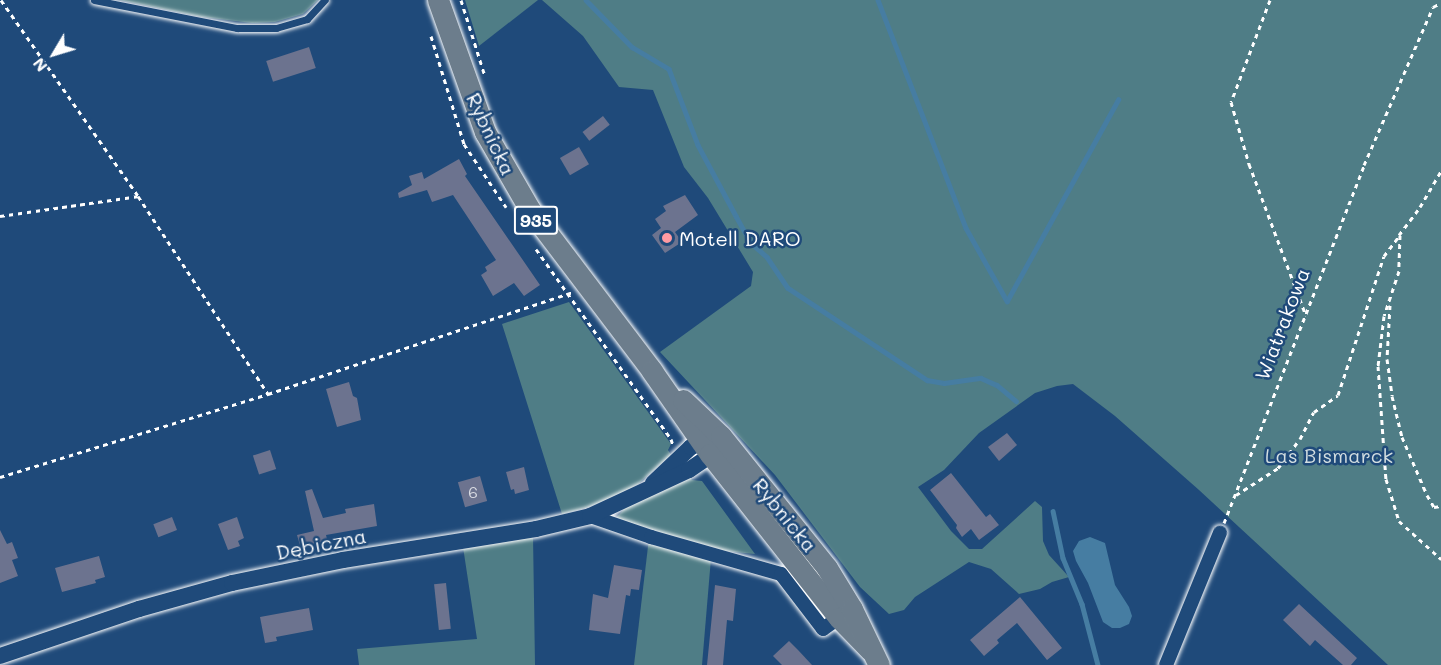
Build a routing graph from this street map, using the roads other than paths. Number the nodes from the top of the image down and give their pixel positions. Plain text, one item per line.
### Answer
1 (94, 0) edge
2 (325, 0) edge
3 (438, 0) edge
4 (711, 444) junction
5 (590, 516) junction
6 (1220, 533) road end
7 (845, 613) junction
8 (0, 657) edge
9 (875, 657) edge
10 (1166, 665) edge

1 - 2 lane
3 - 4 main road, Rybnicka / 935
4 - 5 street, Dębiczna
4 - 7 main road, Rybnicka / 935
5 - 7 street
5 - 8 street, Dębiczna
6 - 10 street
7 - 9 main road, Rybnicka / 935

